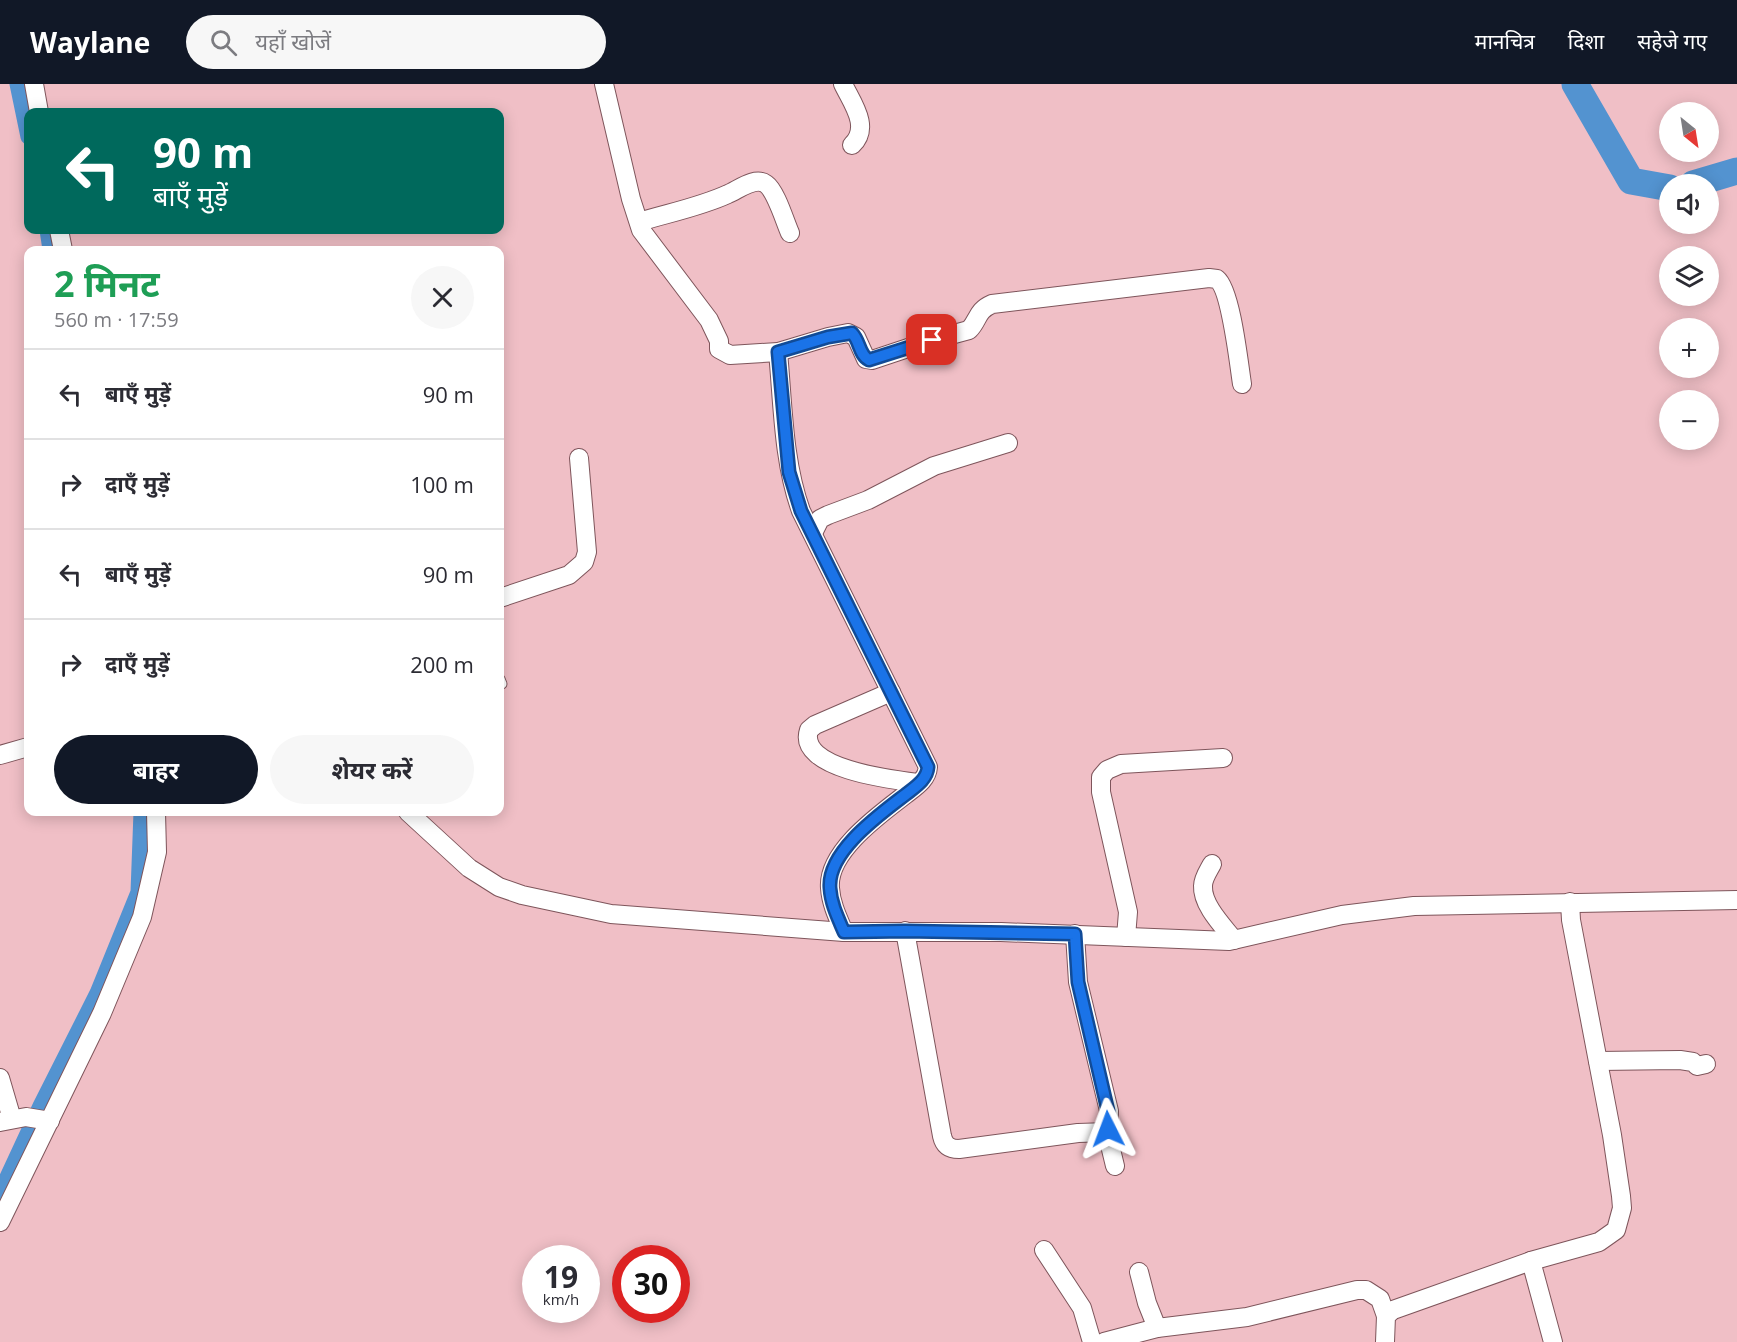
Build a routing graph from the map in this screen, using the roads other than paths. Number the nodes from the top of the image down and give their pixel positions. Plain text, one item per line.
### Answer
1 (33, 84) edge
2 (604, 84) edge
3 (843, 84) edge
4 (38, 108) edge
5 (852, 145) dead end
6 (639, 222) junction
7 (790, 233) dead end
8 (778, 352) junction
9 (1242, 384) dead end
10 (1008, 444) dead end
11 (579, 458) dead end
12 (813, 533) junction
13 (504, 597) edge
14 (891, 692) junction
15 (24, 748) edge
16 (0, 755) edge
17 (1223, 758) dead end
18 (919, 783) junction
19 (156, 816) edge
20 (412, 816) edge
21 (1212, 864) dead end
22 (1737, 900) edge
23 (1570, 910) junction
24 (905, 931) junction
25 (844, 932) junction
26 (1126, 937) junction
27 (1234, 940) junction
28 (1075, 943) junction
29 (1598, 1061) junction
30 (1706, 1064) dead end
31 (0, 1078) edge
32 (26, 1120) edge
33 (1108, 1132) junction
34 (1115, 1166) dead end
35 (0, 1222) edge
36 (1044, 1250) dead end
37 (1531, 1261) junction
38 (1139, 1272) dead end
39 (1386, 1316) junction
40 (1157, 1328) junction
41 (1092, 1342) edge
42 (1104, 1342) edge
43 (1385, 1342) edge
44 (1553, 1342) edge

1 - 4 street
2 - 6 street
3 - 5 street
6 - 7 street
6 - 8 street
8 - 9 street
8 - 12 street
10 - 12 street
11 - 13 street
12 - 14 street
14 - 18 street
14 - 18 street
15 - 16 street
17 - 26 street
18 - 25 street
19 - 32 street
20 - 25 street
21 - 27 street
22 - 23 street
23 - 27 street
23 - 29 street
24 - 25 street
24 - 28 street
24 - 33 street
26 - 27 street
26 - 28 street
28 - 33 street
29 - 30 street
29 - 37 street
31 - 32 street
32 - 35 street
33 - 34 street
36 - 41 street
37 - 39 street
37 - 44 street
38 - 40 street
39 - 40 street
39 - 43 street
40 - 42 street

